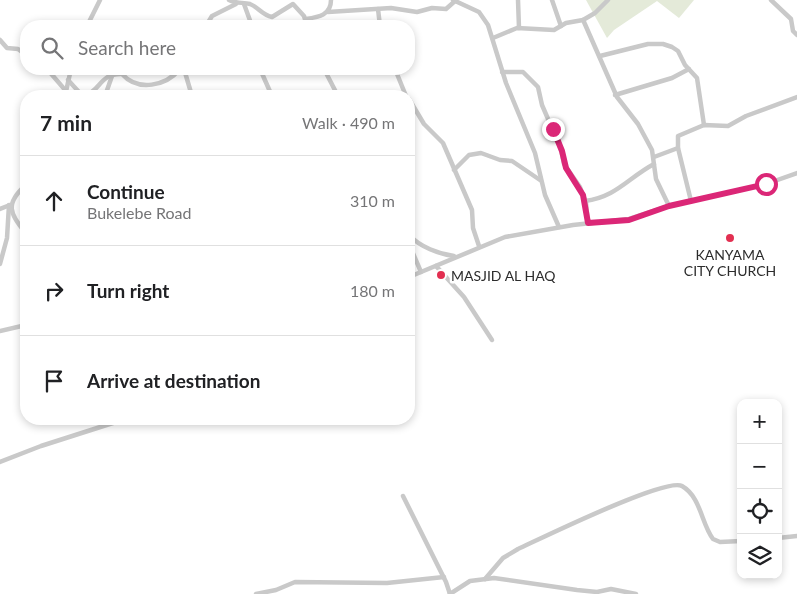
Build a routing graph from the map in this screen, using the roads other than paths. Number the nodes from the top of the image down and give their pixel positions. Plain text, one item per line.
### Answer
1 (100, 0) edge
2 (230, 0) edge
3 (331, 0) edge
4 (454, 0) edge
5 (518, 0) edge
6 (552, 0) edge
7 (608, 0) edge
8 (772, 0) edge
9 (248, 3) edge
10 (236, 4) junction
11 (378, 9) junction
12 (328, 12) junction
13 (306, 19) joint
14 (90, 20) edge
15 (210, 20) edge
16 (251, 20) edge
17 (379, 20) edge
18 (584, 20) junction
19 (561, 26) junction
20 (519, 28) junction
21 (797, 35) edge
22 (493, 38) junction
23 (0, 40) edge
24 (20, 50) edge
25 (600, 56) junction
26 (690, 69) junction
27 (502, 72) junction
28 (51, 75) edge
29 (69, 75) edge
30 (117, 75) edge
31 (123, 75) edge
32 (173, 75) edge
33 (186, 75) edge
34 (263, 75) edge
35 (327, 75) edge
36 (397, 75) edge
37 (112, 76) junction
38 (68, 80) junction
39 (62, 90) edge
40 (66, 90) edge
41 (77, 90) edge
42 (95, 90) edge
43 (107, 90) edge
44 (190, 90) edge
45 (269, 90) edge
46 (335, 90) edge
47 (404, 90) edge
48 (615, 95) junction
49 (797, 97) edge
50 (415, 109) edge
51 (704, 125) junction
52 (678, 148) junction
53 (654, 157) junction
54 (654, 164) junction
55 (454, 170) junction
56 (797, 173) edge
57 (540, 180) junction
58 (20, 190) edge
59 (585, 201) junction
60 (691, 201) junction
61 (10, 205) junction
62 (669, 206) junction
63 (0, 209) edge
64 (588, 223) junction
65 (20, 225) edge
66 (559, 227) junction
67 (415, 240) edge
68 (479, 246) junction
69 (455, 257) junction
70 (415, 258) edge
71 (0, 264) edge
72 (436, 266) junction
73 (421, 272) junction
74 (415, 274) edge
75 (20, 326) edge
76 (0, 331) edge
77 (492, 340) dead end
78 (101, 425) edge
79 (0, 462) edge
80 (403, 496) dead end
81 (797, 536) edge
82 (782, 538) edge
83 (737, 541) edge
84 (444, 578) junction
85 (485, 578) junction
86 (277, 592) edge
87 (256, 594) edge
88 (450, 594) edge
89 (636, 594) edge

1 - 14 street
2 - 10 street
3 - 12 street
4 - 11 street
4 - 22 street
5 - 20 street
6 - 19 street
7 - 18 street
8 - 21 street
9 - 10 street
9 - 13 street
9 - 16 street
10 - 15 street
11 - 12 street
11 - 17 street
12 - 13 street
18 - 19 street
18 - 25 street
19 - 20 street
20 - 22 street
22 - 27 street
23 - 24 street
25 - 26 street
25 - 48 street
26 - 48 street
26 - 51 street
27 - 57 street
27 - 59 street
28 - 39 street
29 - 38 street
30 - 37 street
31 - 32 street
33 - 44 street
34 - 45 street
35 - 46 street
36 - 47 street
37 - 42 street
37 - 43 street
38 - 40 street
38 - 41 street
48 - 53 street
49 - 51 street
50 - 55 street
51 - 52 street
52 - 53 street
52 - 60 street
53 - 54 street
54 - 59 street
54 - 62 street
55 - 57 street
55 - 68 street
56 - 60 street
57 - 66 street
58 - 61 street
59 - 64 street
60 - 62 street
61 - 63 street
61 - 65 street
61 - 71 street
62 - 64 street
64 - 66 street
66 - 68 street
67 - 69 street
68 - 69 street
69 - 72 street
70 - 73 street
72 - 73 street
72 - 77 street
73 - 74 street
75 - 76 street
78 - 79 street
80 - 84 street
81 - 82 street
83 - 85 street
84 - 86 street
84 - 88 street
85 - 88 street
85 - 89 street
86 - 87 street

